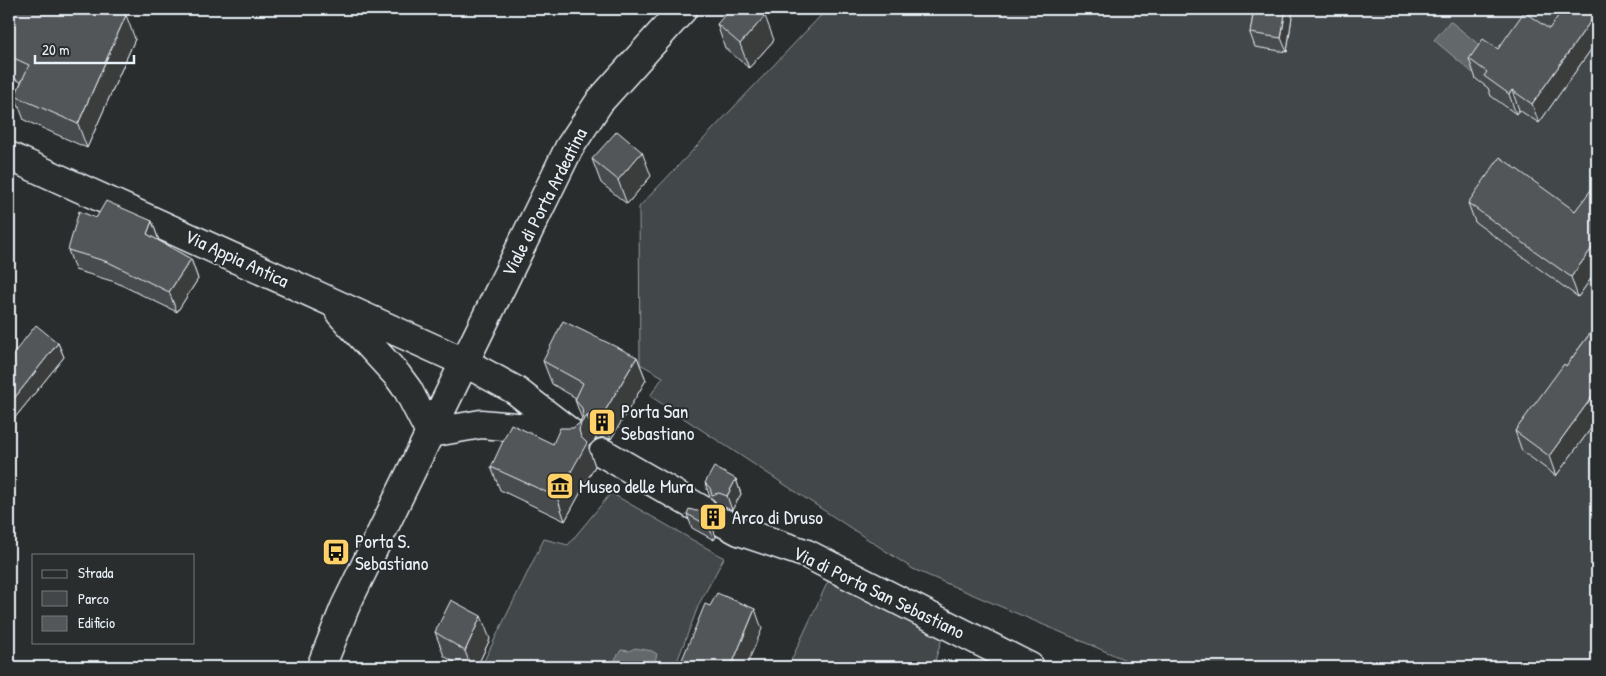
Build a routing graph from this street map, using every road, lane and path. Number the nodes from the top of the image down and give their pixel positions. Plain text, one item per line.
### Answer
1 (683, 9) edge
2 (9, 156) edge
3 (330, 303) junction
4 (464, 362) junction
5 (430, 433) junction
6 (603, 453) dead end
7 (320, 667) edge
8 (1030, 667) edge

1 - 4 street, Viale di Porta Ardeatina
2 - 3 street, Via Appia Antica
3 - 4 street, Via Appia Antica
3 - 5 street
4 - 5 street, Viale di Porta Ardeatina
4 - 5 street
5 - 7 street, Viale di Porta Ardeatina
6 - 8 street, Via di Porta San Sebastiano

